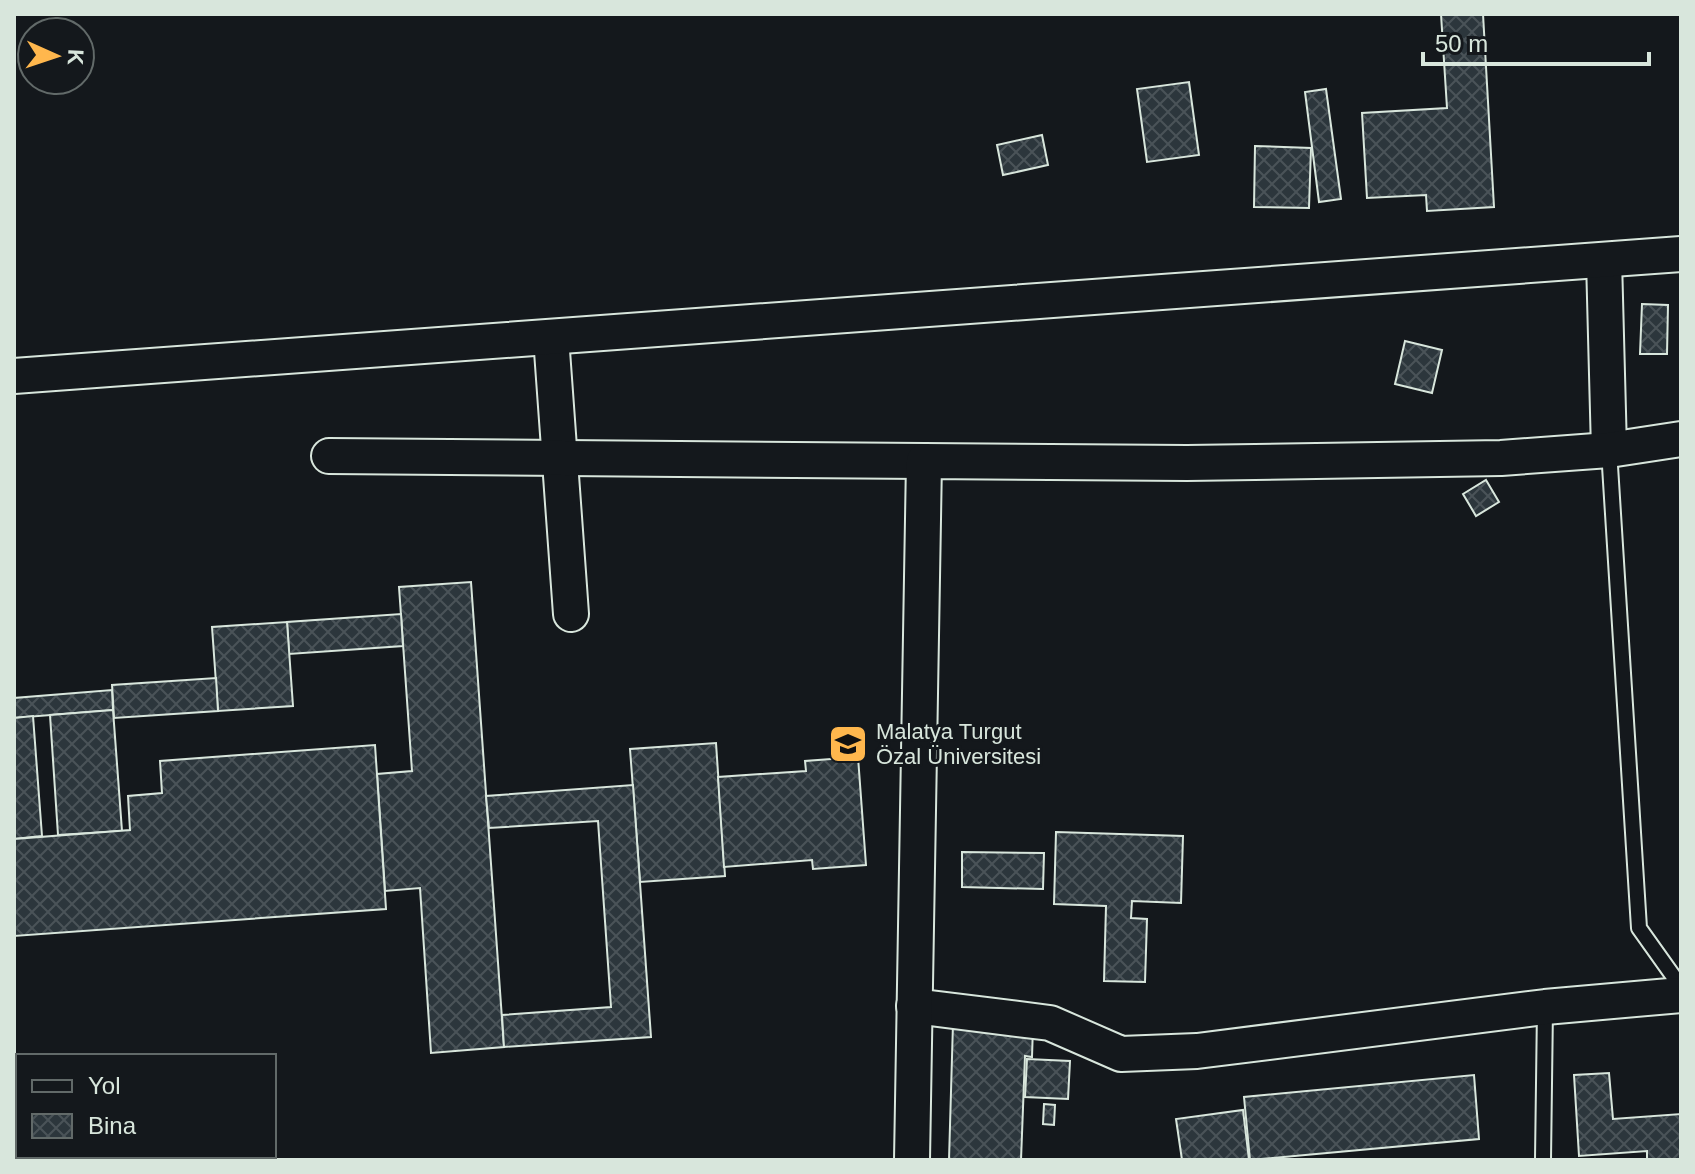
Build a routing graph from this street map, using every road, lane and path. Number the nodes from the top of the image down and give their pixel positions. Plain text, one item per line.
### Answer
1 (1681, 254) edge
2 (1604, 260) junction
3 (551, 337) junction
4 (14, 376) edge
5 (1681, 439) edge
6 (1609, 450) junction
7 (329, 456) dead end
8 (560, 457) junction
9 (924, 461) junction
10 (571, 614) dead end
11 (1681, 987) edge
12 (1681, 995) edge
13 (914, 1006) junction
14 (1545, 1007) junction
15 (912, 1160) edge
16 (1543, 1160) edge

1 - 2 street
2 - 3 street
2 - 6 street
3 - 4 street
3 - 8 street
5 - 6 street
6 - 9 street
6 - 11 lane
7 - 8 street
8 - 9 street
8 - 10 street
9 - 13 street
12 - 14 street
13 - 14 street
13 - 15 street
14 - 16 lane

